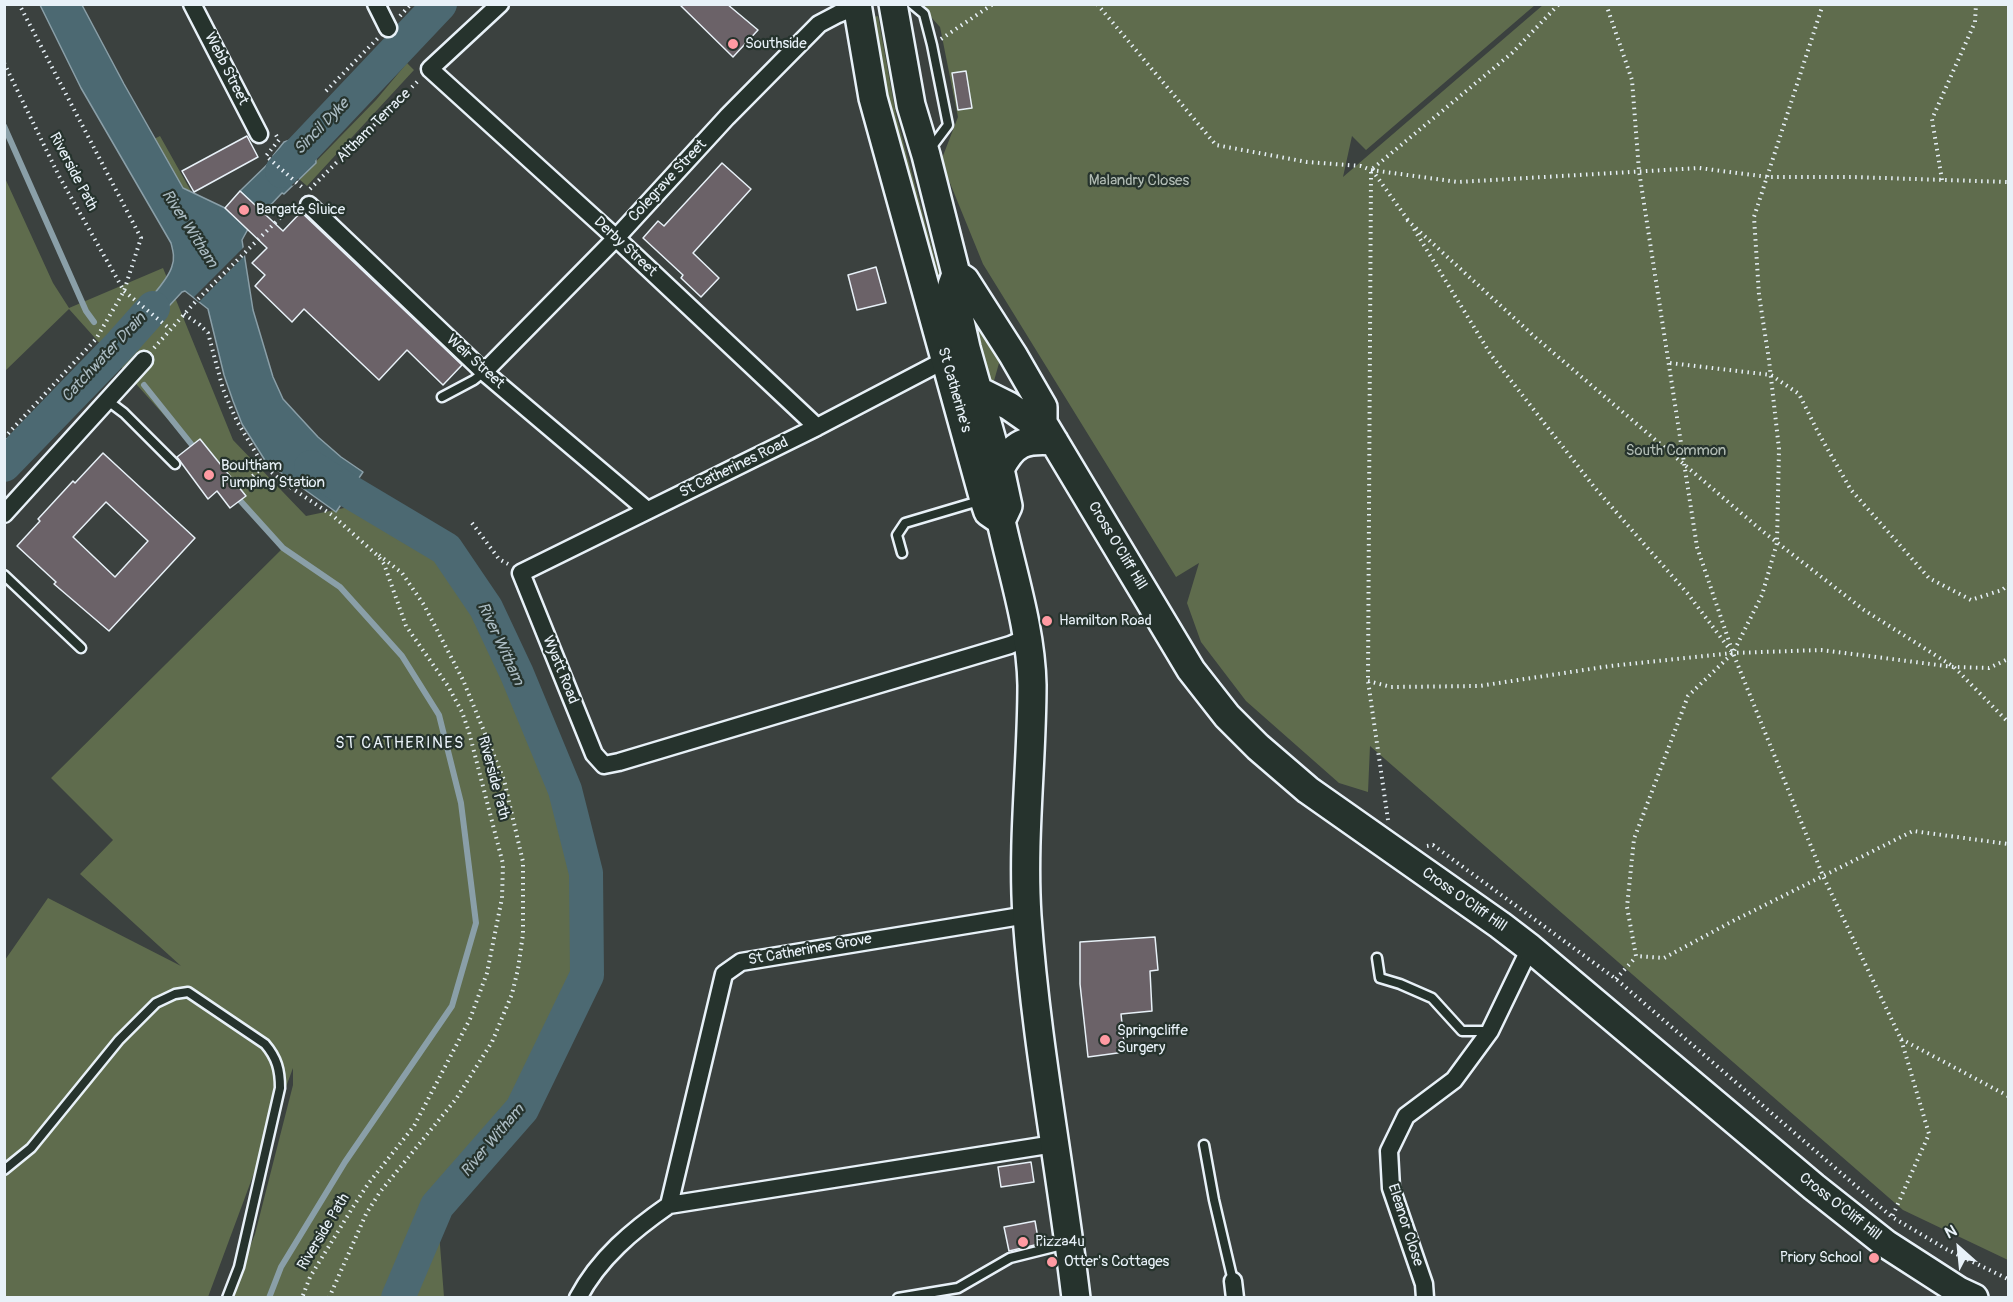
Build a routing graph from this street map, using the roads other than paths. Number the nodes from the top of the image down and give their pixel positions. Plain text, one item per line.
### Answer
1 (192, 4) edge
2 (376, 4) edge
3 (500, 4) edge
4 (893, 4) edge
5 (912, 4) edge
6 (859, 5) edge
7 (388, 28) road end
8 (259, 134) dead end
9 (926, 155) junction
10 (309, 205) dead end
11 (616, 238) junction
12 (956, 274) junction
13 (144, 360) road end
14 (946, 365) junction
15 (484, 372) junction
16 (978, 391) junction
17 (442, 397) dead end
18 (108, 401) junction
19 (817, 427) junction
20 (1048, 432) junction
21 (175, 464) dead end
22 (1000, 469) junction
23 (984, 500) junction
24 (647, 510) junction
25 (4, 514) edge
26 (1001, 521) junction
27 (902, 553) dead end
28 (521, 573) joint
29 (4, 575) edge
30 (1028, 637) junction
31 (81, 648) dead end
32 (1027, 915) junction
33 (1530, 948) junction
34 (1377, 958) dead end
35 (1490, 1031) junction
36 (1054, 1144) junction
37 (1204, 1145) dead end
38 (4, 1170) edge
39 (669, 1205) junction
40 (1070, 1244) junction
41 (1234, 1289) edge
42 (1962, 1294) edge
43 (227, 1298) edge
44 (578, 1298) edge
45 (898, 1298) edge
46 (1076, 1298) edge
47 (1425, 1298) edge

1 - 8 street, Webb Street
2 - 7 street
3 - 11 street, Derby Street
4 - 9 main road, St Catherine's
5 - 9 lane
6 - 11 street, Colegrave Street
6 - 14 main road, St Catherine's
9 - 12 main road, St Catherine's
10 - 15 street, Weir Street
11 - 15 street, Colegrave Street
11 - 19 street, Derby Street
12 - 16 main road, St Catherine's
12 - 20 main road, St Catherine's
13 - 18 street
14 - 16 main road
14 - 19 street, St Catherines Road
14 - 23 main road, St Catherine's
15 - 17 lane
15 - 24 street, Weir Street
16 - 20 main road
16 - 22 main road, St Catherine's
18 - 21 lane
18 - 25 street
19 - 24 street, St Catherines Road
20 - 22 main road
20 - 33 main road, Cross O'Cliff Hill
22 - 26 main road, St Catherine's
23 - 26 main road, St Catherine's
23 - 27 lane
24 - 28 street, St Catherines Road
26 - 30 main road
28 - 30 street, Wyatt Road
29 - 31 lane
30 - 32 main road
32 - 36 main road
32 - 39 street, St Catherines Grove
33 - 35 street, Eleanor Close
33 - 42 main road, Cross O'Cliff Hill
34 - 35 lane
35 - 47 street, Eleanor Close
36 - 39 street
36 - 40 main road
37 - 41 lane
38 - 43 lane
39 - 44 street
40 - 45 lane
40 - 46 main road

